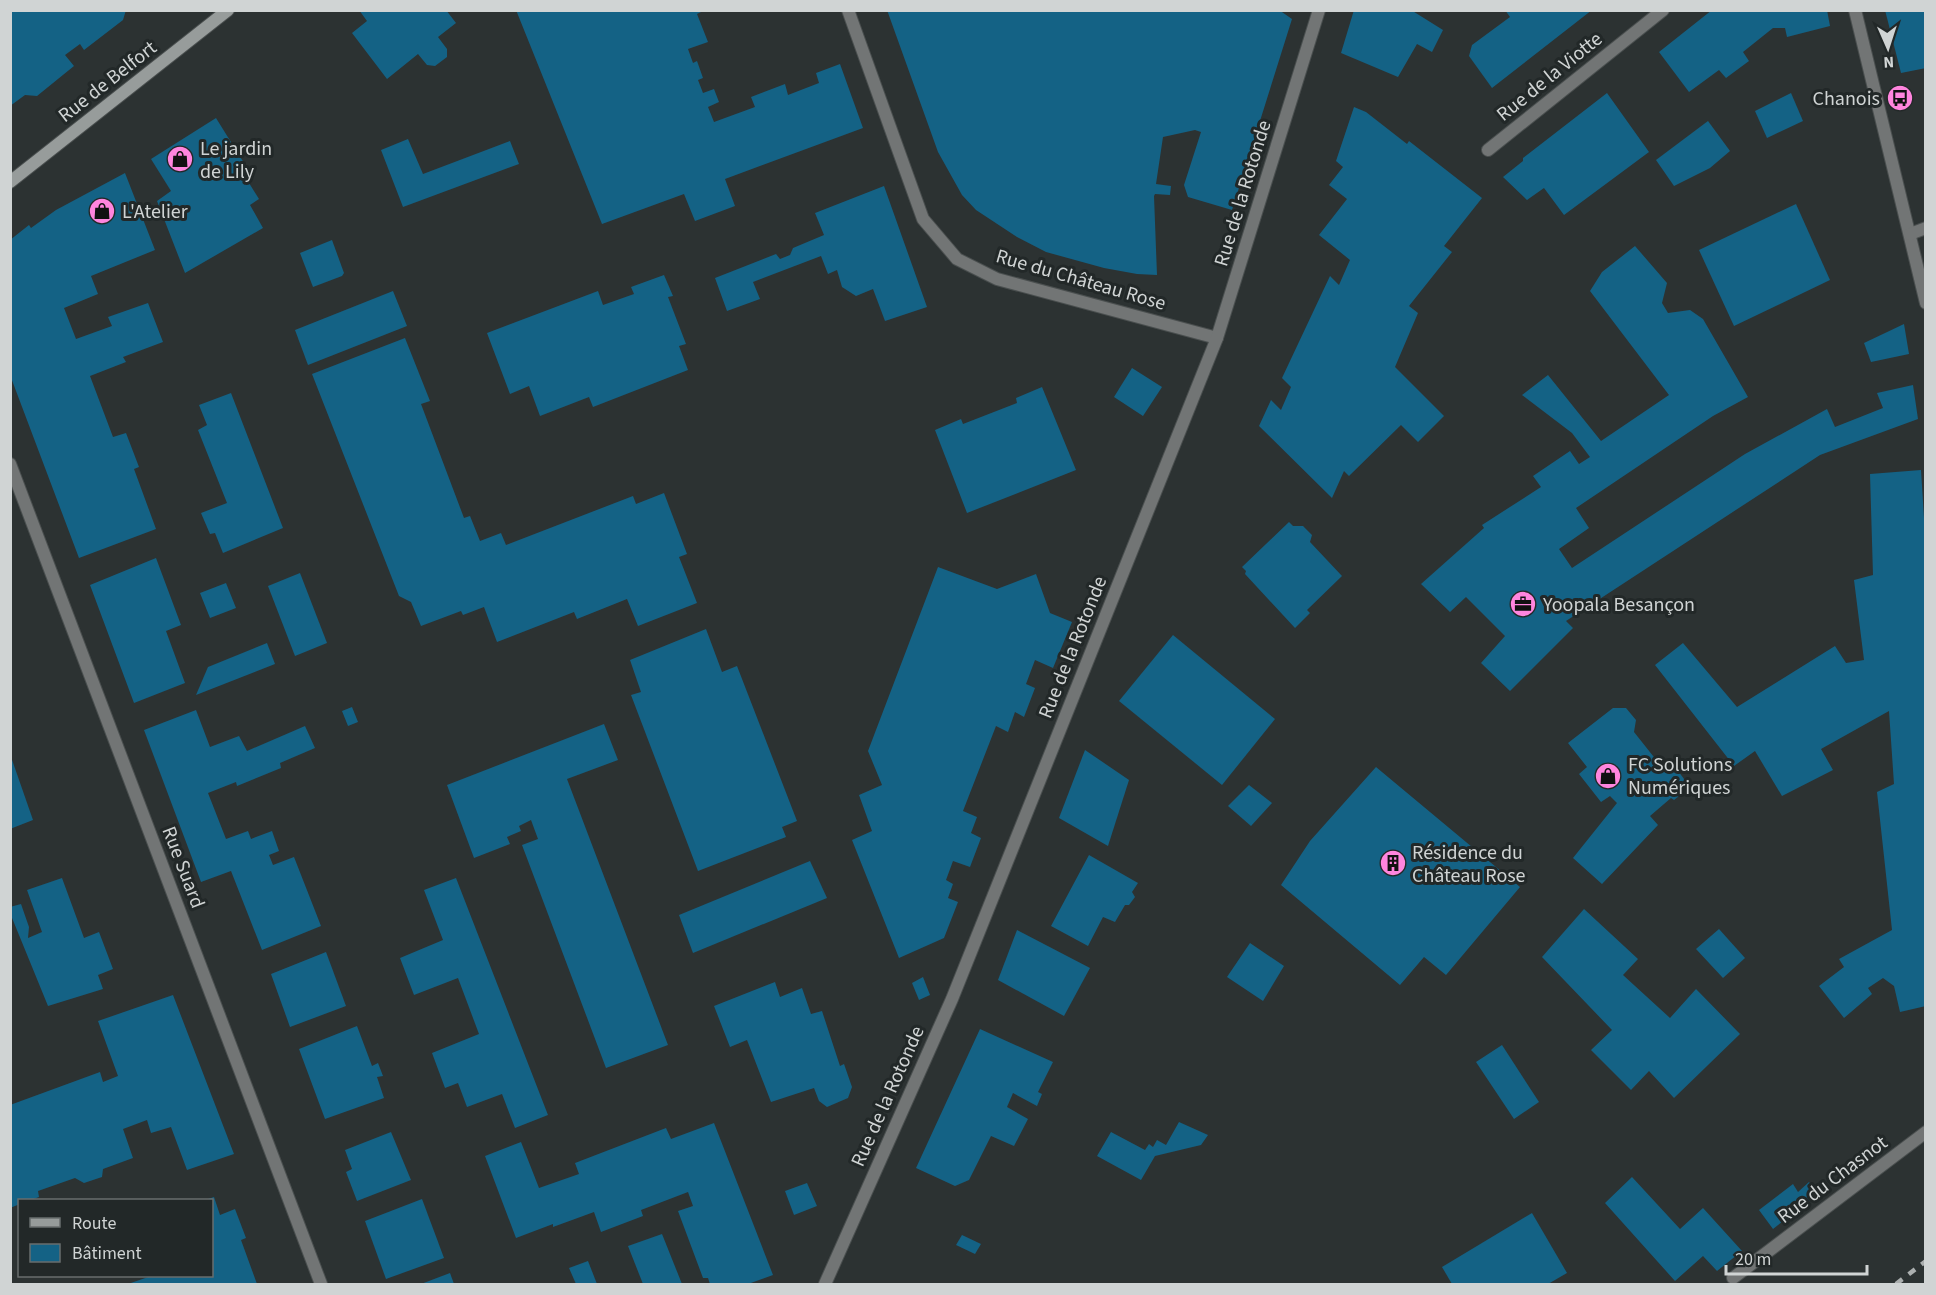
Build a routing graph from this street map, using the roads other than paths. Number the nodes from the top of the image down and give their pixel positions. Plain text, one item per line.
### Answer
1 (228, 10) edge
2 (848, 10) edge
3 (1319, 10) edge
4 (1663, 10) edge
5 (1855, 10) edge
6 (1488, 150) dead end
7 (10, 182) edge
8 (1926, 228) edge
9 (1910, 234) junction
10 (1926, 303) edge
11 (1217, 338) junction
12 (10, 464) edge
13 (1926, 1132) edge
14 (1733, 1278) dead end
15 (321, 1284) edge
16 (825, 1284) edge

1 - 7 main road, Rue de Belfort
2 - 11 street, Rue du Château Rose
3 - 11 street, Rue de la Rotonde
4 - 6 street, Rue de la Viotte
5 - 9 street
8 - 9 street
9 - 10 street
11 - 16 street, Rue de la Rotonde
12 - 15 street, Rue Suard
13 - 14 street, Rue du Chasnot

